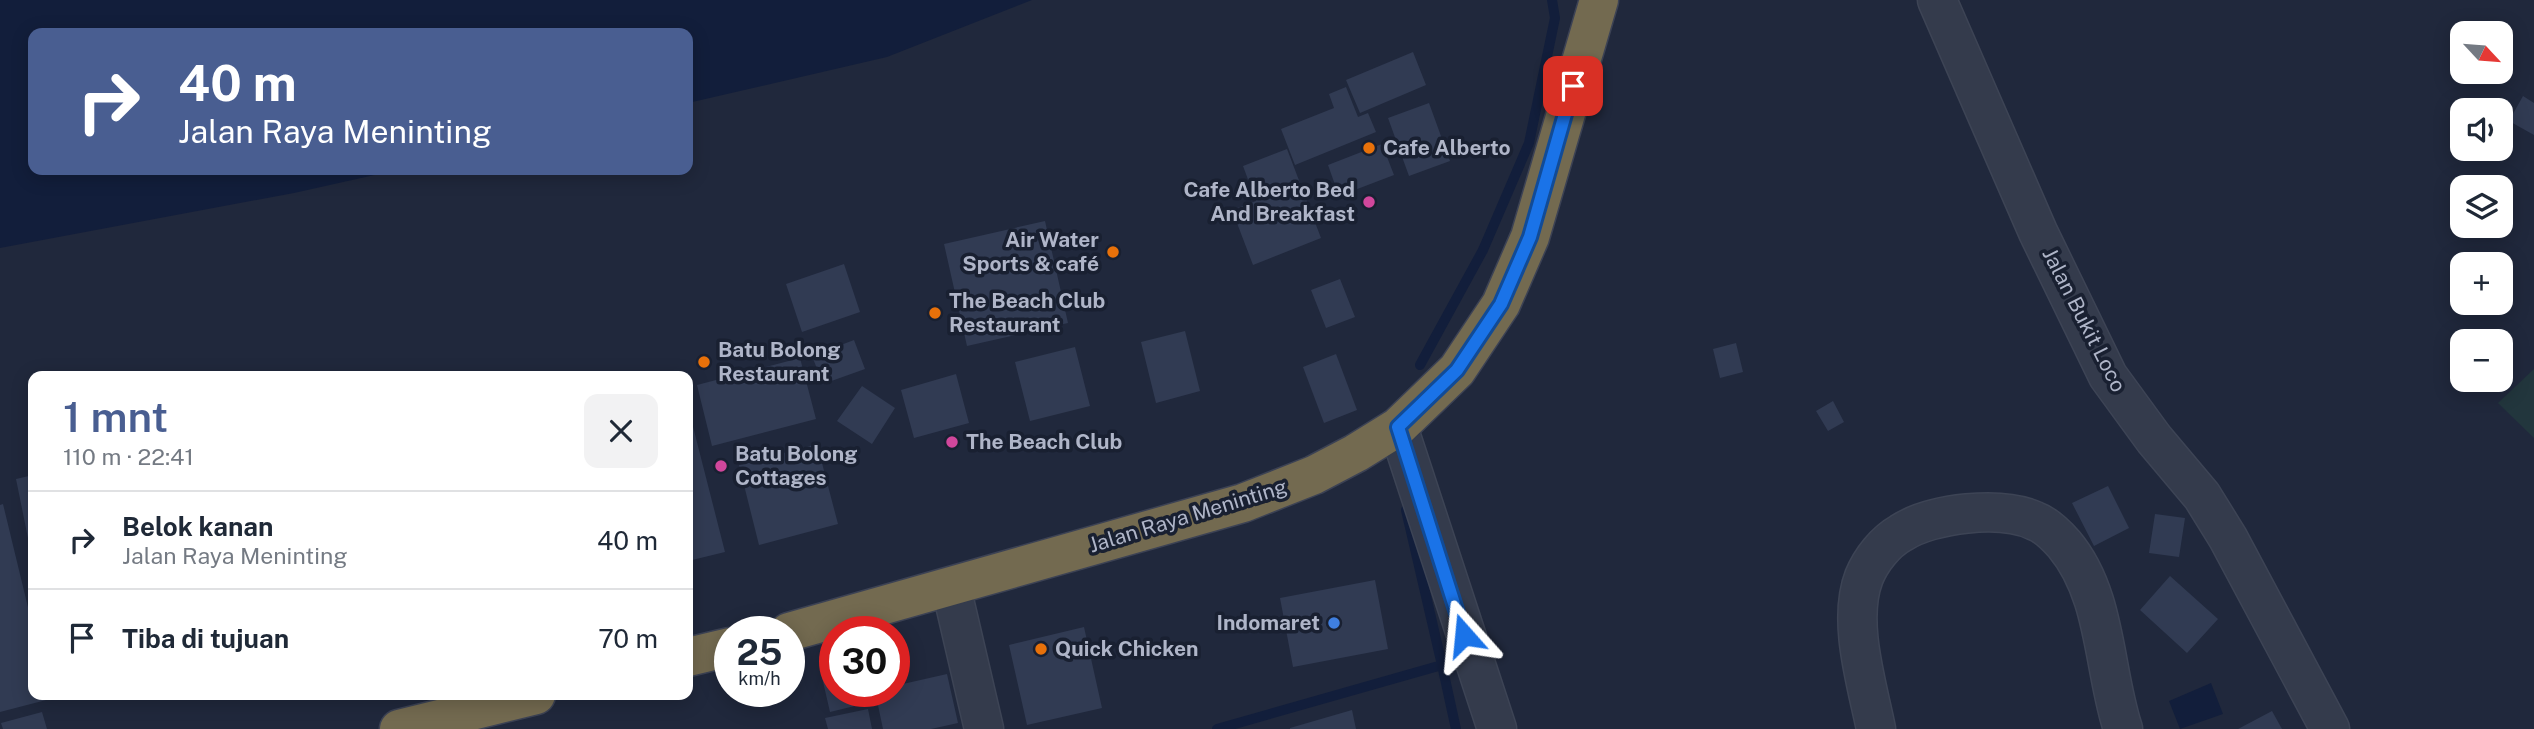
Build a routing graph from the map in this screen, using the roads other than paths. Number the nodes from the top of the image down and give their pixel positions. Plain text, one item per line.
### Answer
1 (1599, 0) edge
2 (1937, 0) edge
3 (1398, 427) junction
4 (951, 587) junction
5 (805, 628) edge
6 (714, 651) edge
7 (693, 656) edge
8 (516, 700) edge
9 (399, 729) edge
10 (984, 729) edge
11 (1497, 729) edge
12 (1876, 729) edge
13 (2123, 729) edge
14 (2330, 729) edge

1 - 3 highway, Jalan Raya Meninting
2 - 14 street, Jalan Bukit Loco
3 - 4 highway, Jalan Raya Meninting
3 - 11 street
4 - 5 highway, Jalan Raya Meninting
4 - 10 street
6 - 7 highway
8 - 9 highway
12 - 13 street

